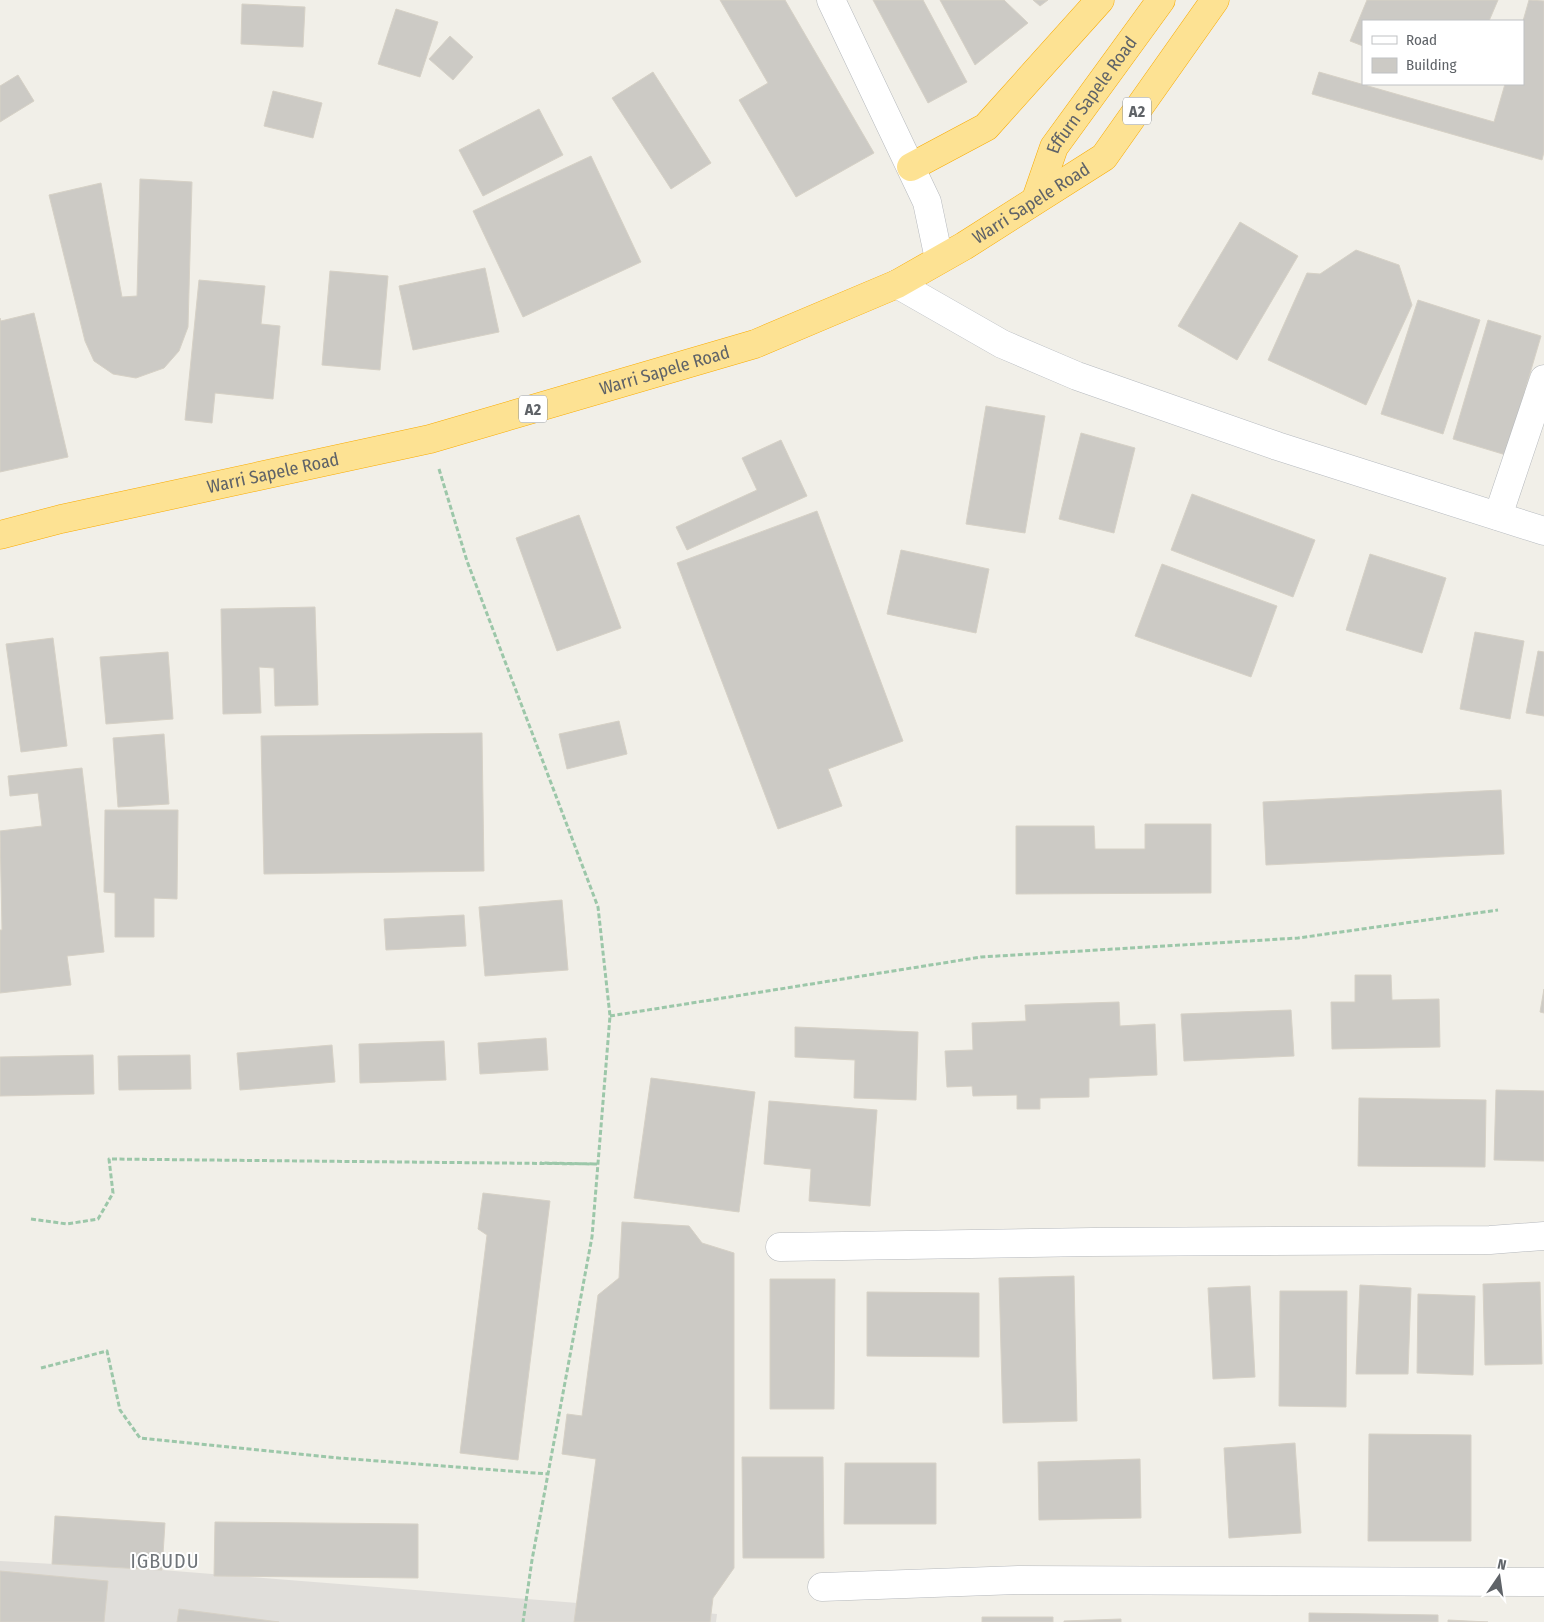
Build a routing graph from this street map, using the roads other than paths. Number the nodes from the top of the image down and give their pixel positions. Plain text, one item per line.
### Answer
1 (831, 0) edge
2 (1100, 0) edge
3 (1161, 0) edge
4 (1215, 0) edge
5 (911, 167) junction
6 (1036, 199) junction
7 (939, 259) junction
8 (898, 284) junction
9 (1544, 379) edge
10 (1498, 516) junction
11 (1544, 531) edge
12 (0, 534) edge
13 (1544, 1236) edge
14 (780, 1248) dead end
15 (1544, 1582) edge
16 (822, 1587) dead end

1 - 5 street
2 - 5 highway
3 - 6 highway, Effurn Sapele Road
4 - 6 highway, Warri Sapele Road / A2
5 - 7 street
6 - 7 highway, Warri Sapele Road / A2
7 - 8 highway, Warri Sapele Road / A2
8 - 10 street
8 - 12 highway, Warri Sapele Road / A2
9 - 10 street
10 - 11 street
13 - 14 street
15 - 16 street

